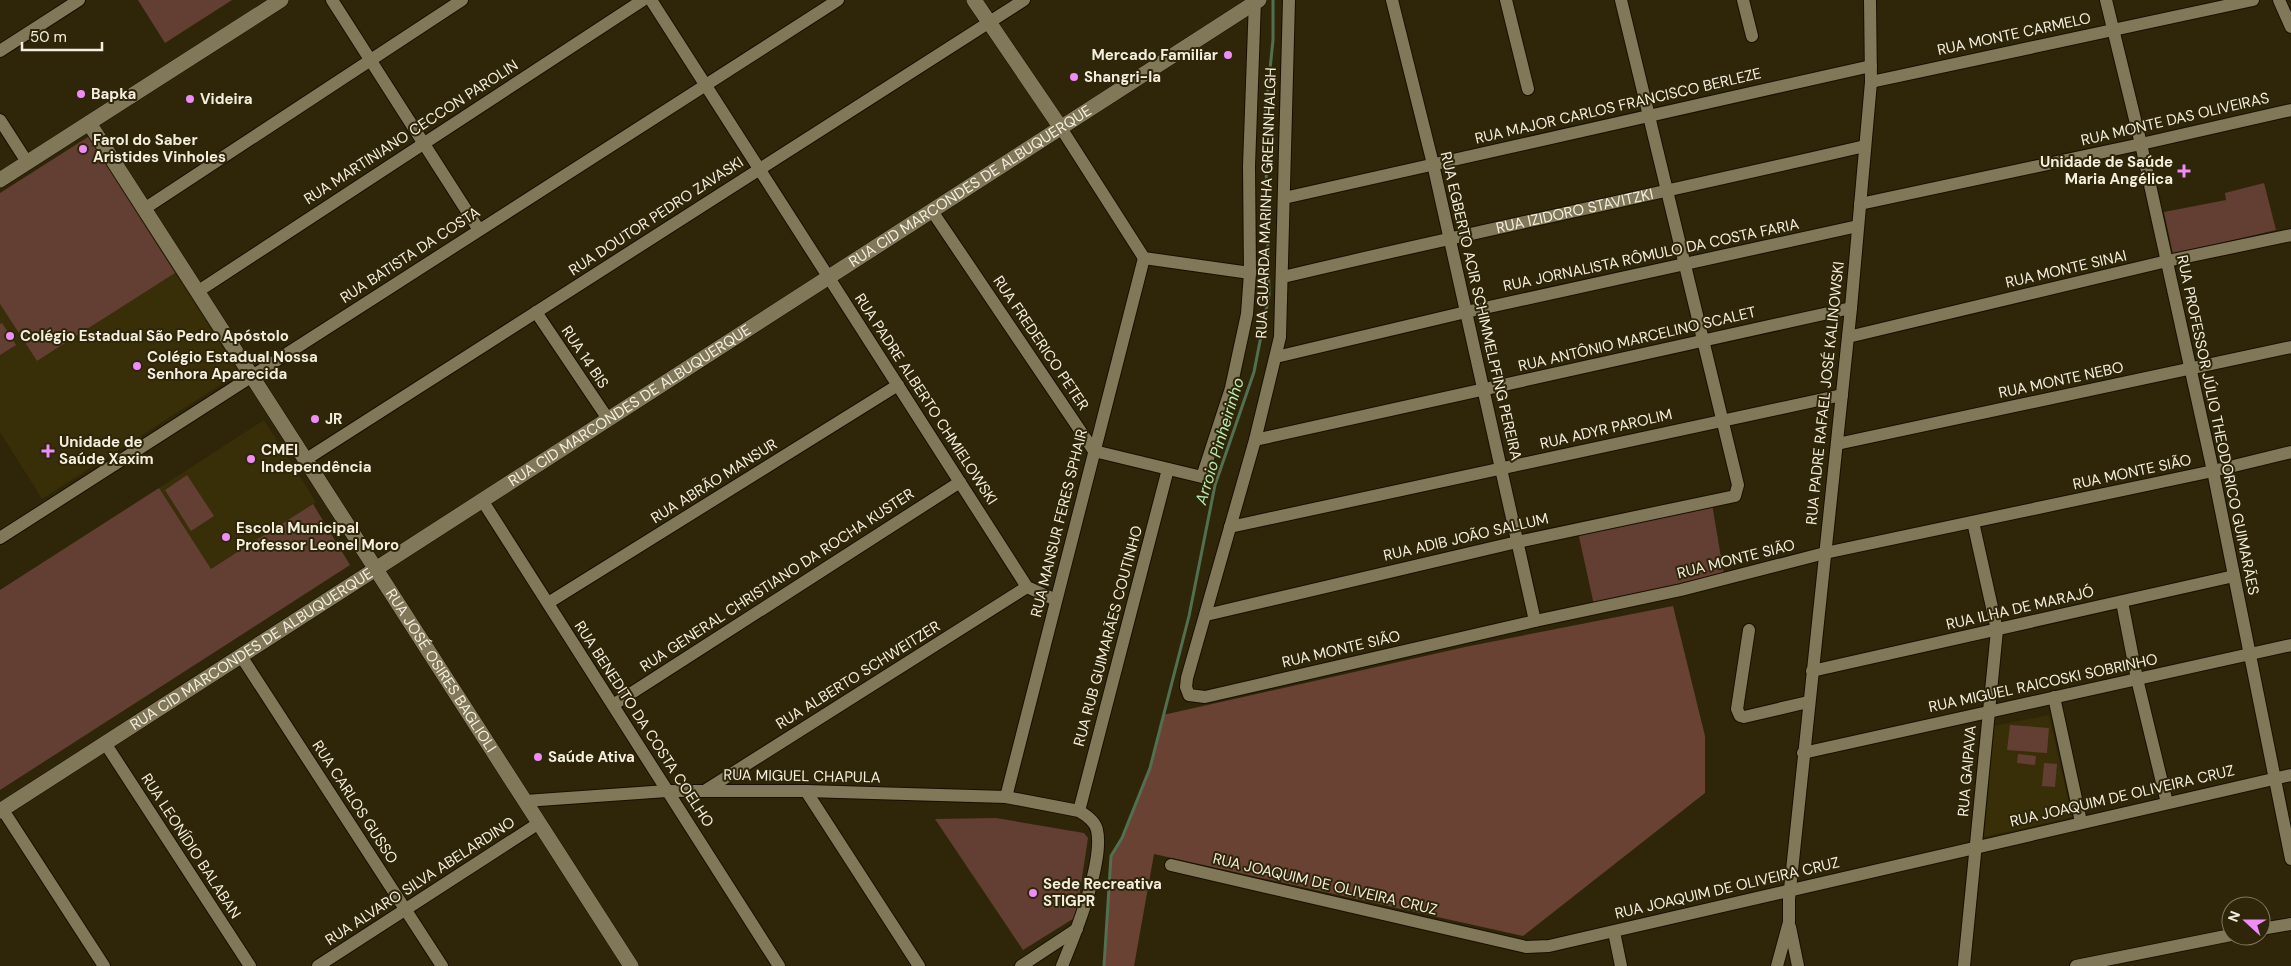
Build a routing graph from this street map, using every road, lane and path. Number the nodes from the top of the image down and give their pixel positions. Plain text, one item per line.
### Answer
1 (79, 0) edge
2 (281, 0) edge
3 (332, 0) edge
4 (462, 0) edge
5 (643, 0) edge
6 (651, 0) edge
7 (838, 0) edge
8 (974, 0) edge
9 (1024, 0) edge
10 (1289, 0) edge
11 (1392, 0) edge
12 (1506, 0) edge
13 (1621, 0) edge
14 (1743, 0) edge
15 (1870, 0) edge
16 (2106, 0) edge
17 (2253, 0) edge
18 (2279, 0) edge
19 (1256, 1) edge
20 (989, 22) junction
21 (2291, 27) edge
22 (2113, 29) junction
23 (1752, 36) dead end
24 (0, 51) edge
25 (370, 59) junction
26 (1871, 66) junction
27 (1871, 82) junction
28 (705, 85) junction
29 (1528, 89) dead end
30 (2291, 110) edge
31 (1649, 115) junction
32 (0, 120) edge
33 (89, 123) junction
34 (1061, 128) junction
35 (424, 143) junction
36 (2141, 144) junction
37 (1865, 146) junction
38 (28, 162) junction
39 (1433, 164) junction
40 (759, 169) junction
41 (0, 180) edge
42 (1668, 192) junction
43 (1284, 198) junction
44 (1860, 204) junction
45 (144, 209) junction
46 (932, 210) junction
47 (1858, 226) junction
48 (479, 230) junction
49 (2291, 234) edge
50 (1449, 237) junction
51 (1144, 258) junction
52 (2167, 261) junction
53 (1685, 265) junction
54 (1250, 273) junction
55 (828, 277) junction
56 (1283, 277) junction
57 (197, 292) junction
58 (1851, 308) junction
59 (536, 312) junction
60 (1466, 312) junction
61 (1848, 337) junction
62 (1703, 340) junction
63 (2291, 347) edge
64 (1276, 357) junction
65 (2191, 369) junction
66 (252, 376) junction
67 (898, 385) junction
68 (1483, 390) junction
69 (1842, 395) junction
70 (608, 419) junction
71 (1722, 419) junction
72 (1255, 440) junction
73 (1837, 444) junction
74 (1094, 451) junction
75 (2291, 452) edge
76 (305, 460) junction
77 (1168, 468) junction
78 (1501, 469) junction
79 (2213, 471) junction
80 (960, 482) junction
81 (482, 500) junction
82 (1973, 522) junction
83 (1230, 527) junction
84 (0, 538) edge
85 (1517, 542) junction
86 (1825, 554) junction
87 (376, 569) junction
88 (2234, 576) junction
89 (1027, 587) junction
90 (1056, 600) junction
91 (2122, 602) junction
92 (548, 604) junction
93 (1206, 614) junction
94 (1535, 621) junction
95 (1750, 630) dead end
96 (1997, 630) junction
97 (2291, 645) edge
98 (2250, 654) junction
99 (241, 656) junction
100 (1812, 671) junction
101 (2137, 679) junction
102 (1189, 695) joint
103 (2054, 697) junction
104 (1808, 702) junction
105 (613, 705) junction
106 (1989, 712) junction
107 (105, 743) junction
108 (1803, 753) junction
109 (2291, 775) edge
110 (2275, 778) junction
111 (668, 791) junction
112 (706, 791) junction
113 (806, 791) junction
114 (1006, 797) junction
115 (525, 800) junction
116 (2167, 803) junction
117 (1, 811) edge
118 (1079, 811) junction
119 (2081, 822) junction
120 (539, 824) junction
121 (1976, 846) junction
122 (2291, 858) edge
123 (1171, 866) dead end
124 (1790, 890) junction
125 (405, 910) junction
126 (1789, 922) junction
127 (2291, 924) edge
128 (2271, 928) edge
129 (1078, 930) junction
130 (1614, 932) junction
131 (2221, 937) edge
132 (104, 966) edge
133 (250, 966) edge
134 (318, 966) edge
135 (442, 966) edge
136 (631, 966) edge
137 (779, 966) edge
138 (918, 966) edge
139 (1021, 966) edge
140 (1062, 966) edge
141 (1621, 966) edge
142 (1777, 966) edge
143 (1798, 966) edge
144 (1964, 966) edge
145 (2076, 966) edge

1 - 24 street
2 - 33 street
3 - 25 street
4 - 25 street
5 - 35 street, RUA MARTINIANO CECCON PAROLIN
6 - 28 street, RUA PADRE ALBERTO CHMIELOWSKI
7 - 28 street, RUA BATISTA DA COSTA
8 - 20 street
9 - 20 street, RUA DOUTOR PEDRO ZAVASKI
10 - 43 street, RUA GUARDA MARINHA GREENNHALGH
11 - 39 street, RUA EGBERTO ACIR SCHIMMELPFING PEREIRA
12 - 29 street
13 - 31 street
14 - 23 street
15 - 26 street, RUA PADRE RAFAEL JOSÉ KALINOWSKI
16 - 22 street, RUA PROFESSOR JÚLIO THEODORICO GUIMARÃES
17 - 22 street, RUA MONTE CARMELO
18 - 21 street
19 - 34 street, RUA CID MARCONDES DE ALBUQUERQUE
19 - 54 street, RUA GUARDA MARINHA GREENNHALGH
20 - 34 street
20 - 40 street, RUA DOUTOR PEDRO ZAVASKI
22 - 27 street, RUA MONTE CARMELO
22 - 36 street, RUA PROFESSOR JÚLIO THEODORICO GUIMARÃES
25 - 35 street
25 - 45 street
26 - 27 street, RUA PADRE RAFAEL JOSÉ KALINOWSKI
26 - 31 street, RUA MAJOR CARLOS FRANCISCO BERLEZE
27 - 37 street, RUA PADRE RAFAEL JOSÉ KALINOWSKI
28 - 40 street, RUA PADRE ALBERTO CHMIELOWSKI
28 - 48 street, RUA BATISTA DA COSTA
30 - 36 street, RUA MONTE DAS OLIVEIRAS
31 - 39 street, RUA MAJOR CARLOS FRANCISCO BERLEZE
31 - 42 street
32 - 38 street
33 - 38 street
33 - 45 street, RUA JOSÉ OSIRES BAGLIOLI
34 - 46 street, RUA CID MARCONDES DE ALBUQUERQUE
34 - 51 street
35 - 48 street
35 - 57 street, RUA MARTINIANO CECCON PAROLIN
36 - 44 street, RUA MONTE DAS OLIVEIRAS
36 - 52 street, RUA PROFESSOR JÚLIO THEODORICO GUIMARÃES
37 - 42 street, RUA IZIDORO STAVITZKI
37 - 44 street, RUA PADRE RAFAEL JOSÉ KALINOWSKI
38 - 41 street
39 - 43 street, RUA MAJOR CARLOS FRANCISCO BERLEZE
39 - 50 street, RUA EGBERTO ACIR SCHIMMELPFING PEREIRA
40 - 55 street, RUA PADRE ALBERTO CHMIELOWSKI
40 - 59 street, RUA DOUTOR PEDRO ZAVASKI
42 - 50 street, RUA IZIDORO STAVITZKI
42 - 53 street
43 - 56 street, RUA GUARDA MARINHA GREENNHALGH
44 - 47 street, RUA PADRE RAFAEL JOSÉ KALINOWSKI
45 - 57 street, RUA JOSÉ OSIRES BAGLIOLI
46 - 55 street, RUA CID MARCONDES DE ALBUQUERQUE
46 - 74 street, RUA FREDERICO PETER
47 - 53 street, RUA JORNALISTA RÔMULO DA COSTA FARIA
47 - 58 street, RUA PADRE RAFAEL JOSÉ KALINOWSKI
48 - 66 street, RUA BATISTA DA COSTA
49 - 52 street, RUA MONTE SINAI
50 - 56 street, RUA IZIDORO STAVITZKI
50 - 60 street, RUA EGBERTO ACIR SCHIMMELPFING PEREIRA
51 - 54 street
51 - 74 street, RUA MANSUR FERES SPHAIR
52 - 61 street, RUA MONTE SINAI
52 - 65 street, RUA PROFESSOR JÚLIO THEODORICO GUIMARÃES
53 - 60 street, RUA JORNALISTA RÔMULO DA COSTA FARIA
53 - 62 street
54 - 77 street, RUA GUARDA MARINHA GREENNHALGH
55 - 67 street, RUA PADRE ALBERTO CHMIELOWSKI
55 - 70 street, RUA CID MARCONDES DE ALBUQUERQUE
56 - 64 street, RUA GUARDA MARINHA GREENNHALGH
57 - 66 street, RUA JOSÉ OSIRES BAGLIOLI
58 - 61 street, RUA PADRE RAFAEL JOSÉ KALINOWSKI
58 - 62 street, RUA ANTÔNIO MARCELINO SCALET
59 - 70 street, RUA 14 BIS
59 - 76 street, RUA DOUTOR PEDRO ZAVASKI
60 - 64 street, RUA JORNALISTA RÔMULO DA COSTA FARIA
60 - 68 street, RUA EGBERTO ACIR SCHIMMELPFING PEREIRA
61 - 69 street, RUA PADRE RAFAEL JOSÉ KALINOWSKI
62 - 68 street, RUA ANTÔNIO MARCELINO SCALET
62 - 71 street
63 - 65 street, RUA MONTE NEBO
64 - 72 street, RUA GUARDA MARINHA GREENNHALGH
65 - 73 street, RUA MONTE NEBO
65 - 79 street, RUA PROFESSOR JÚLIO THEODORICO GUIMARÃES
66 - 76 street, RUA JOSÉ OSIRES BAGLIOLI
66 - 84 street, RUA BATISTA DA COSTA
67 - 80 street, RUA PADRE ALBERTO CHMIELOWSKI
67 - 92 street, RUA ABRÃO MANSUR
68 - 72 street, RUA ANTÔNIO MARCELINO SCALET
68 - 78 street, RUA EGBERTO ACIR SCHIMMELPFING PEREIRA
69 - 71 street, RUA ADYR PAROLIM
69 - 73 street, RUA PADRE RAFAEL JOSÉ KALINOWSKI
70 - 81 street, RUA CID MARCONDES DE ALBUQUERQUE
71 - 78 street, RUA ADYR PAROLIM
71 - 85 street, RUA ADIB JOÃO SALLUM
72 - 83 street, RUA GUARDA MARINHA GREENNHALGH
73 - 86 street, RUA PADRE RAFAEL JOSÉ KALINOWSKI
74 - 77 street
74 - 90 street, RUA MANSUR FERES SPHAIR
75 - 79 street, RUA MONTE SIÃO
76 - 87 street, RUA JOSÉ OSIRES BAGLIOLI
77 - 118 street, RUA RUB GUIMARÃES COUTINHO
78 - 83 street, RUA ADYR PAROLIM
78 - 85 street, RUA EGBERTO ACIR SCHIMMELPFING PEREIRA
79 - 82 street, RUA MONTE SIÃO
79 - 88 street, RUA PROFESSOR JÚLIO THEODORICO GUIMARÃES
80 - 89 street, RUA PADRE ALBERTO CHMIELOWSKI
80 - 105 street, RUA GENERAL CHRISTIANO DA ROCHA KUSTER
81 - 87 street, RUA CID MARCONDES DE ALBUQUERQUE
81 - 92 street, RUA BENEDITO DA COSTA COELHO
82 - 86 street, RUA MONTE SIÃO
82 - 96 street, RUA GAIPAVA
83 - 93 street, RUA GUARDA MARINHA GREENNHALGH
85 - 93 street, RUA ADIB JOÃO SALLUM
85 - 94 street, RUA EGBERTO ACIR SCHIMMELPFING PEREIRA
86 - 94 street, RUA MONTE SIÃO
86 - 100 street, RUA PADRE RAFAEL JOSÉ KALINOWSKI
87 - 99 street, RUA CID MARCONDES DE ALBUQUERQUE
87 - 115 street, RUA JOSÉ OSIRES BAGLIOLI
88 - 91 street, RUA ILHA DE MARAJÓ
88 - 98 street, RUA PROFESSOR JÚLIO THEODORICO GUIMARÃES
89 - 90 street
89 - 112 street, RUA ALBERTO SCHWEITZER
90 - 114 street, RUA MANSUR FERES SPHAIR
91 - 96 street, RUA ILHA DE MARAJÓ
91 - 101 street
92 - 105 street, RUA BENEDITO DA COSTA COELHO
93 - 102 street, RUA GUARDA MARINHA GREENNHALGH
94 - 102 street, RUA MONTE SIÃO
95 - 104 street
96 - 100 street, RUA ILHA DE MARAJÓ
96 - 106 street, RUA GAIPAVA
97 - 98 street, RUA MIGUEL RAICOSKI SOBRINHO
98 - 101 street, RUA MIGUEL RAICOSKI SOBRINHO
98 - 110 street, RUA PROFESSOR JÚLIO THEODORICO GUIMARÃES
99 - 107 street, RUA CID MARCONDES DE ALBUQUERQUE
99 - 125 street, RUA CARLOS GUSSO
100 - 104 street, RUA PADRE RAFAEL JOSÉ KALINOWSKI
101 - 103 street, RUA MIGUEL RAICOSKI SOBRINHO
101 - 116 street
103 - 106 street, RUA MIGUEL RAICOSKI SOBRINHO
103 - 119 street
104 - 108 street, RUA PADRE RAFAEL JOSÉ KALINOWSKI
105 - 111 street, RUA BENEDITO DA COSTA COELHO
106 - 108 street, RUA MIGUEL RAICOSKI SOBRINHO
106 - 121 street, RUA GAIPAVA
107 - 117 street, RUA CID MARCONDES DE ALBUQUERQUE
107 - 133 street, RUA LEONÍDIO BALABAN
108 - 124 street, RUA PADRE RAFAEL JOSÉ KALINOWSKI
109 - 110 street, RUA JOAQUIM DE OLIVEIRA CRUZ
110 - 116 street, RUA JOAQUIM DE OLIVEIRA CRUZ
110 - 122 street, RUA PROFESSOR JÚLIO THEODORICO GUIMARÃES
111 - 112 street, RUA MIGUEL CHAPULA
111 - 115 street, RUA MIGUEL CHAPULA
111 - 137 street, RUA BENEDITO DA COSTA COELHO
112 - 113 street, RUA MIGUEL CHAPULA
113 - 114 street, RUA MIGUEL CHAPULA
113 - 138 street
114 - 118 street, RUA MIGUEL CHAPULA
115 - 120 street, RUA JOSÉ OSIRES BAGLIOLI
116 - 119 street, RUA JOAQUIM DE OLIVEIRA CRUZ
117 - 132 street
118 - 129 street
119 - 121 street, RUA JOAQUIM DE OLIVEIRA CRUZ
120 - 125 street, RUA ALVARO SILVA ABELARDINO
120 - 136 street, RUA JOSÉ OSIRES BAGLIOLI
121 - 124 street, RUA JOAQUIM DE OLIVEIRA CRUZ
121 - 144 street, RUA GAIPAVA
123 - 130 street, RUA JOAQUIM DE OLIVEIRA CRUZ
124 - 126 street, RUA PADRE RAFAEL JOSÉ KALINOWSKI
124 - 130 street, RUA JOAQUIM DE OLIVEIRA CRUZ
125 - 134 street, RUA ALVARO SILVA ABELARDINO
125 - 135 street, RUA CARLOS GUSSO
126 - 142 street, RUA PADRE RAFAEL JOSÉ KALINOWSKI
126 - 143 street
127 - 128 street
129 - 139 street
129 - 140 street
130 - 141 street
131 - 145 street

